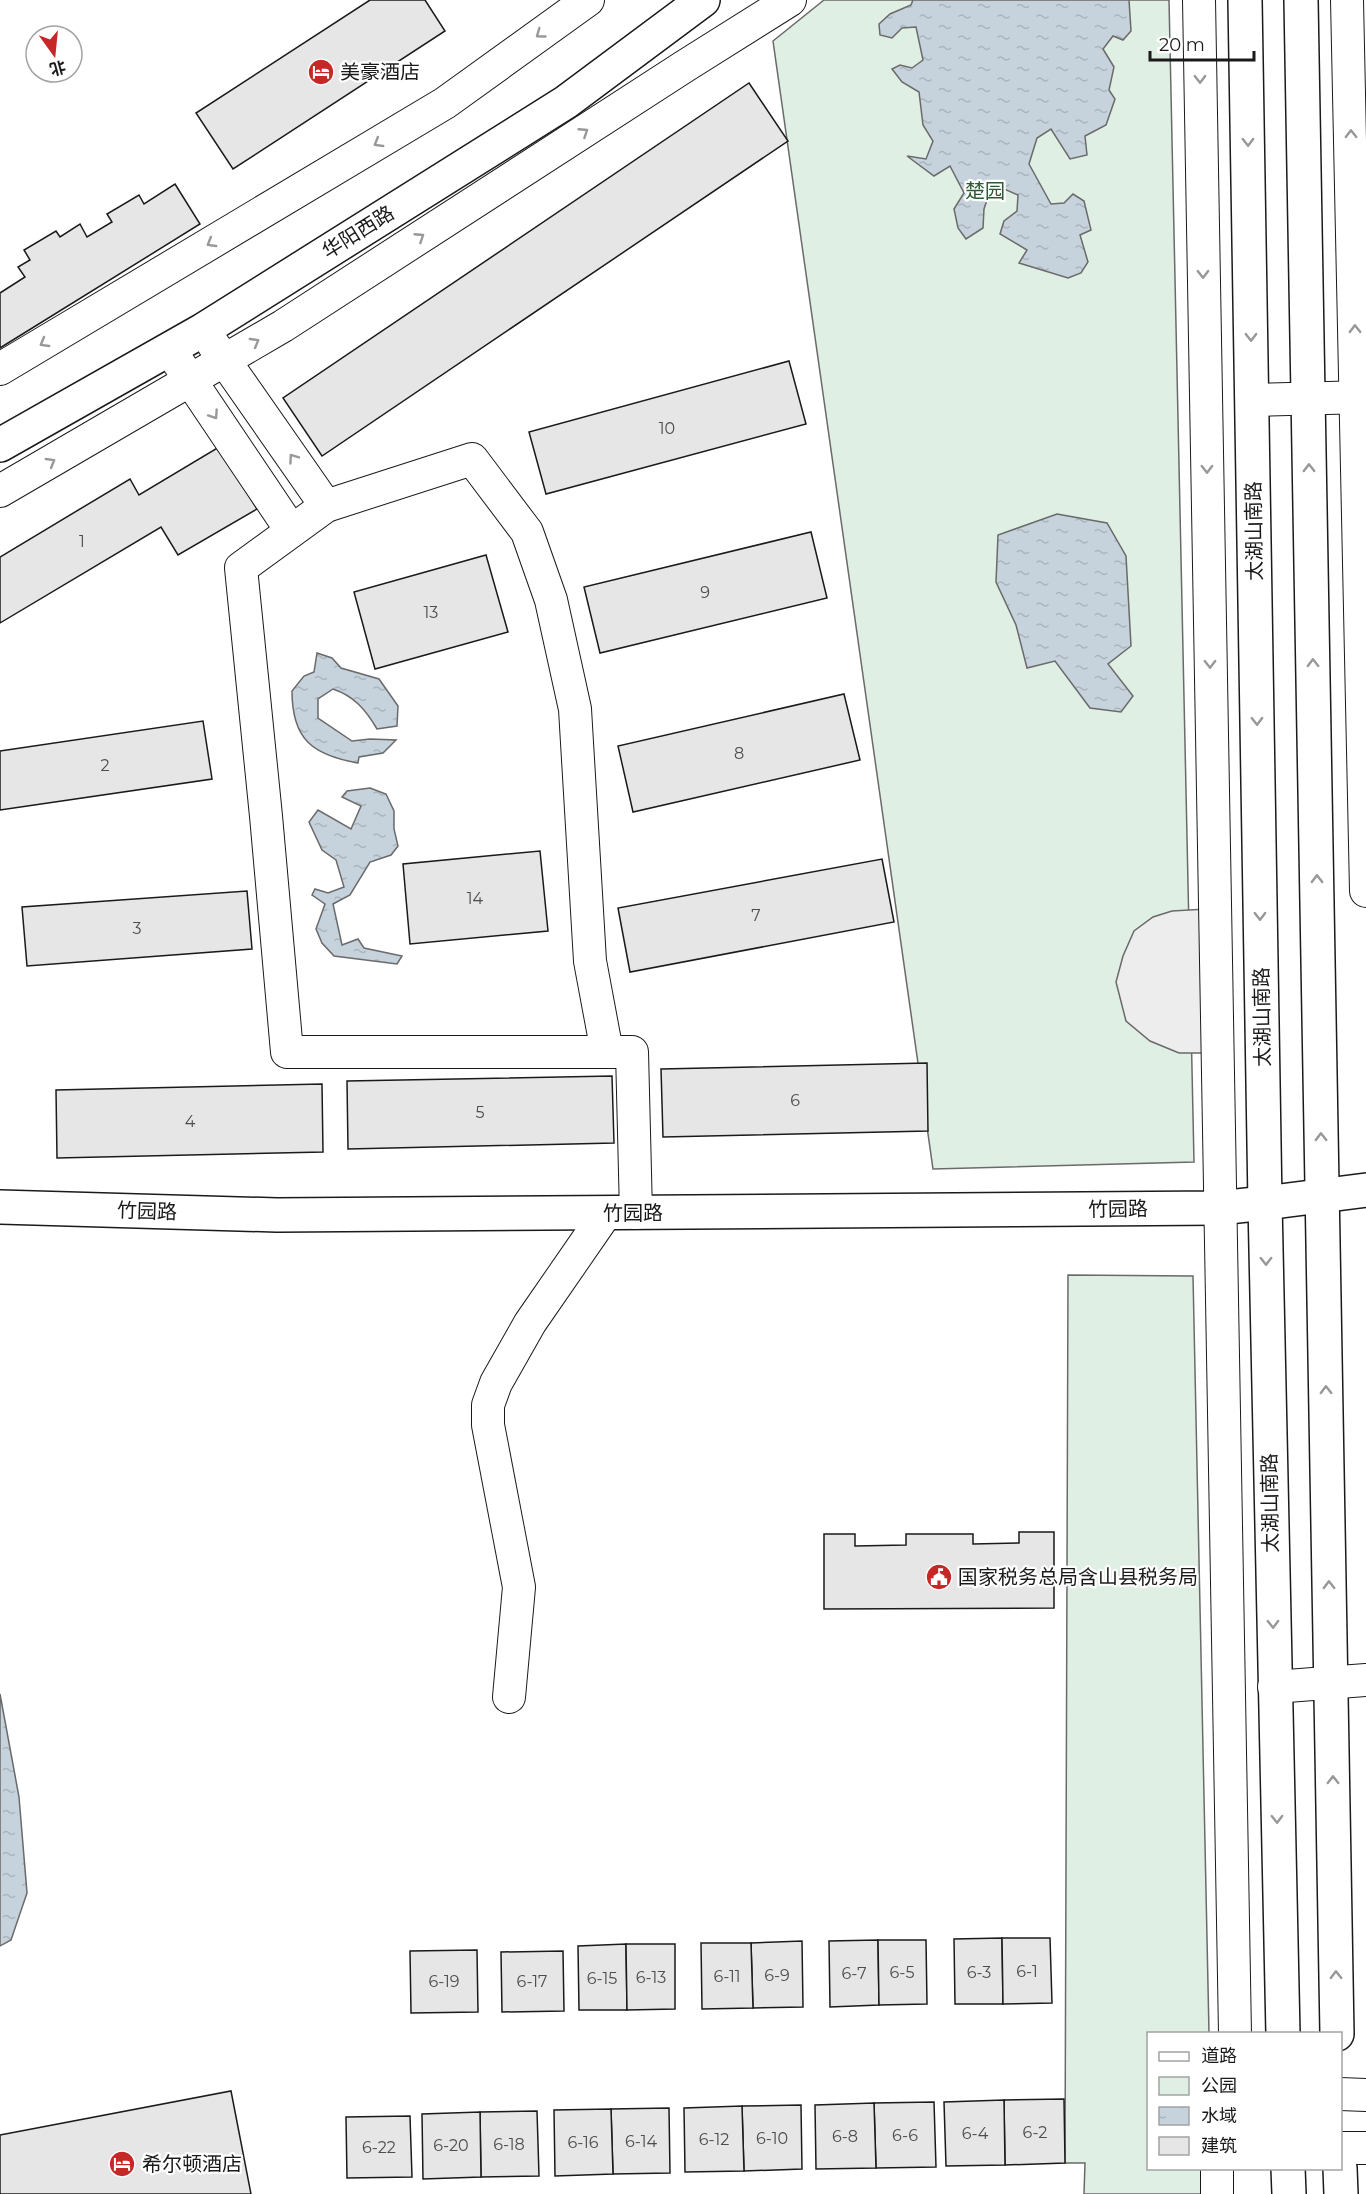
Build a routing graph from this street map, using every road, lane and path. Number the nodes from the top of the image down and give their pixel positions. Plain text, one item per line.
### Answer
1 (588, 0) edge
2 (703, 0) edge
3 (790, 0) edge
4 (1198, 0) edge
5 (1245, 0) edge
6 (1301, 0) edge
7 (1347, 0) edge
8 (203, 330) junction
9 (170, 349) junction
10 (225, 360) junction
11 (0, 369) edge
12 (191, 380) junction
13 (1361, 397) edge
14 (1308, 398) junction
15 (1252, 400) junction
16 (0, 445) edge
17 (0, 491) edge
18 (326, 506) junction
19 (291, 531) junction
20 (1366, 891) edge
21 (607, 1052) junction
22 (1366, 1190) edge
23 (1322, 1196) junction
24 (1265, 1203) junction
25 (0, 1207) edge
26 (1219, 1208) junction
27 (621, 1213) junction
28 (1366, 1680) edge
29 (1331, 1682) junction
30 (1274, 1687) junction
31 (509, 1697) dead end
32 (1234, 2032) edge
33 (1283, 2032) edge
34 (1338, 2032) edge
35 (1342, 2094) edge
36 (1366, 2095) edge
37 (1342, 2148) edge
38 (1366, 2148) edge
39 (1217, 2170) edge
40 (1288, 2170) edge
41 (1340, 2170) edge
42 (1217, 2194) edge
43 (1289, 2194) edge
44 (1341, 2194) edge

1 -> 11 street
2 - 8 main road, 华阳西路
10 -> 3 street
4 -> 26 street
5 -> 15 main road, 太湖山南路
6 - 14 main road
13 -> 7 street
8 - 9 main road, 华阳西路
8 - 10 street
9 - 12 street
9 - 16 main road, 华阳西路
10 - 12 street
18 -> 10 street
17 -> 12 street
12 -> 19 street
13 - 14 street
13 - 20 street
14 - 15 street
23 -> 14 main road
15 -> 24 main road, 太湖山南路
18 - 19 street
18 - 21 street
19 - 21 street
21 - 27 street
22 - 23 main road, 竹园路
23 - 24 main road, 竹园路
29 -> 23 main road
24 - 26 main road, 竹园路
24 -> 30 main road, 太湖山南路
25 - 27 main road, 竹园路
26 - 27 main road, 竹园路
26 - 32 street
27 - 31 street
28 - 29 street
29 - 30 street
34 -> 29 main road
30 -> 33 main road, 太湖山南路
35 - 36 street
37 - 38 street
39 - 42 street
40 - 43 main road
41 - 44 main road

